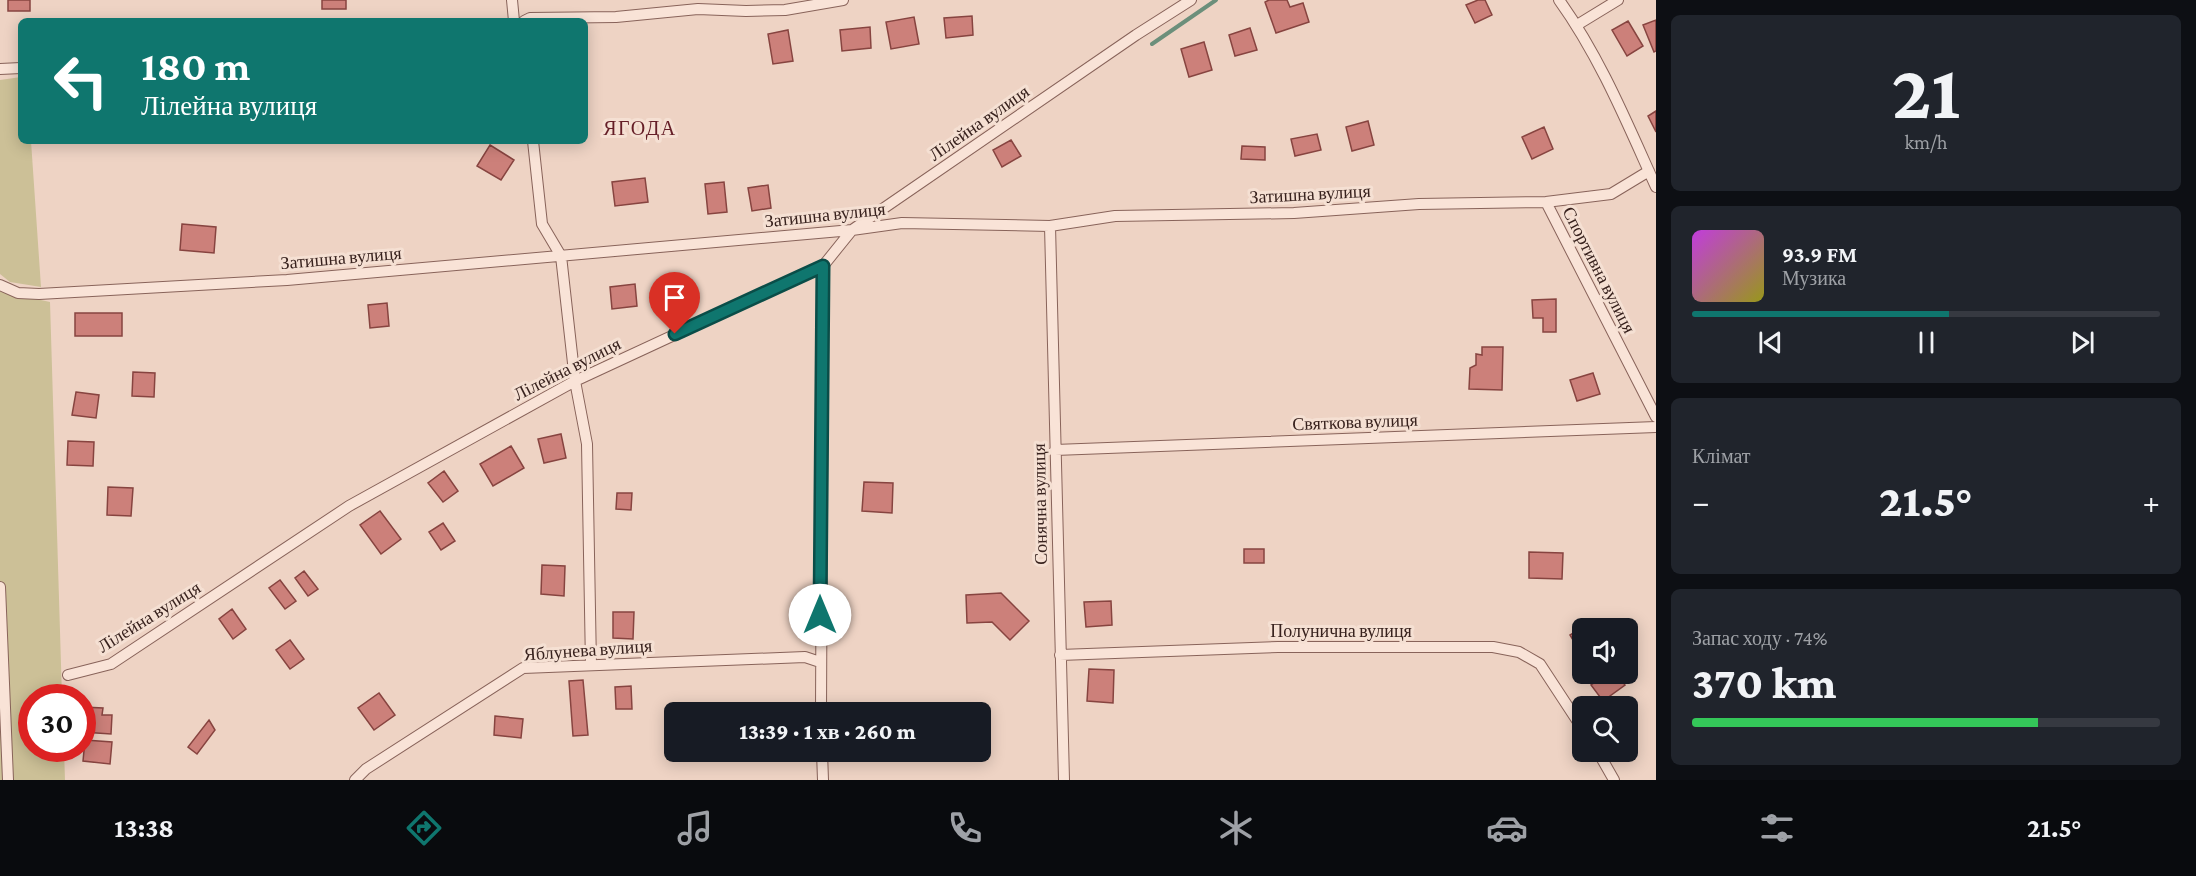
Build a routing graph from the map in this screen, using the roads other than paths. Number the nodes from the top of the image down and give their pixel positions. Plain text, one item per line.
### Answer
1 (512, 0) edge
2 (843, 0) edge
3 (1191, 0) edge
4 (1559, 0) edge
5 (1618, 0) edge
6 (514, 18) edge
7 (530, 18) edge
8 (1577, 26) junction
9 (18, 68) edge
10 (0, 69) edge
11 (533, 144) edge
12 (1649, 171) junction
13 (1656, 187) edge
14 (1546, 202) junction
15 (1050, 226) junction
16 (852, 230) junction
17 (561, 256) junction
18 (823, 266) junction
19 (0, 285) edge
20 (575, 381) junction
21 (1656, 417) edge
22 (1656, 428) edge
23 (1055, 450) junction
24 (0, 587) edge
25 (1060, 655) junction
26 (820, 662) junction
27 (591, 665) junction
28 (68, 675) dead end
29 (821, 702) edge
30 (2, 709) edge
31 (1572, 713) edge
32 (822, 762) edge
33 (1604, 762) edge
34 (8, 780) edge
35 (354, 780) edge
36 (823, 780) edge
37 (1064, 780) edge
38 (1614, 780) edge

1 - 6 street
2 - 7 street
3 - 16 street, Лілейна вулиця
4 - 8 street
5 - 8 street
8 - 12 street
9 - 10 street
11 - 17 street
12 - 13 street
12 - 14 street, Затишна вулиця
14 - 15 street, Затишна вулиця
14 - 21 street, Спортивна вулиця
15 - 16 street, Затишна вулиця
15 - 23 street, Сонячна вулиця
16 - 17 street, Затишна вулиця
16 - 18 street, Лілейна вулиця
17 - 19 street, Затишна вулиця
17 - 20 street
18 - 20 street, Лілейна вулиця
18 - 26 street
20 - 27 street
20 - 28 street, Лілейна вулиця
22 - 23 street, Святкова вулиця
23 - 25 street, Сонячна вулиця
24 - 30 street
25 - 31 street, Полунична вулиця
25 - 37 street, Сонячна вулиця
26 - 27 street, Яблунева вулиця
26 - 29 street
27 - 35 street, Яблунева вулиця
30 - 34 street
32 - 36 street
33 - 38 street

